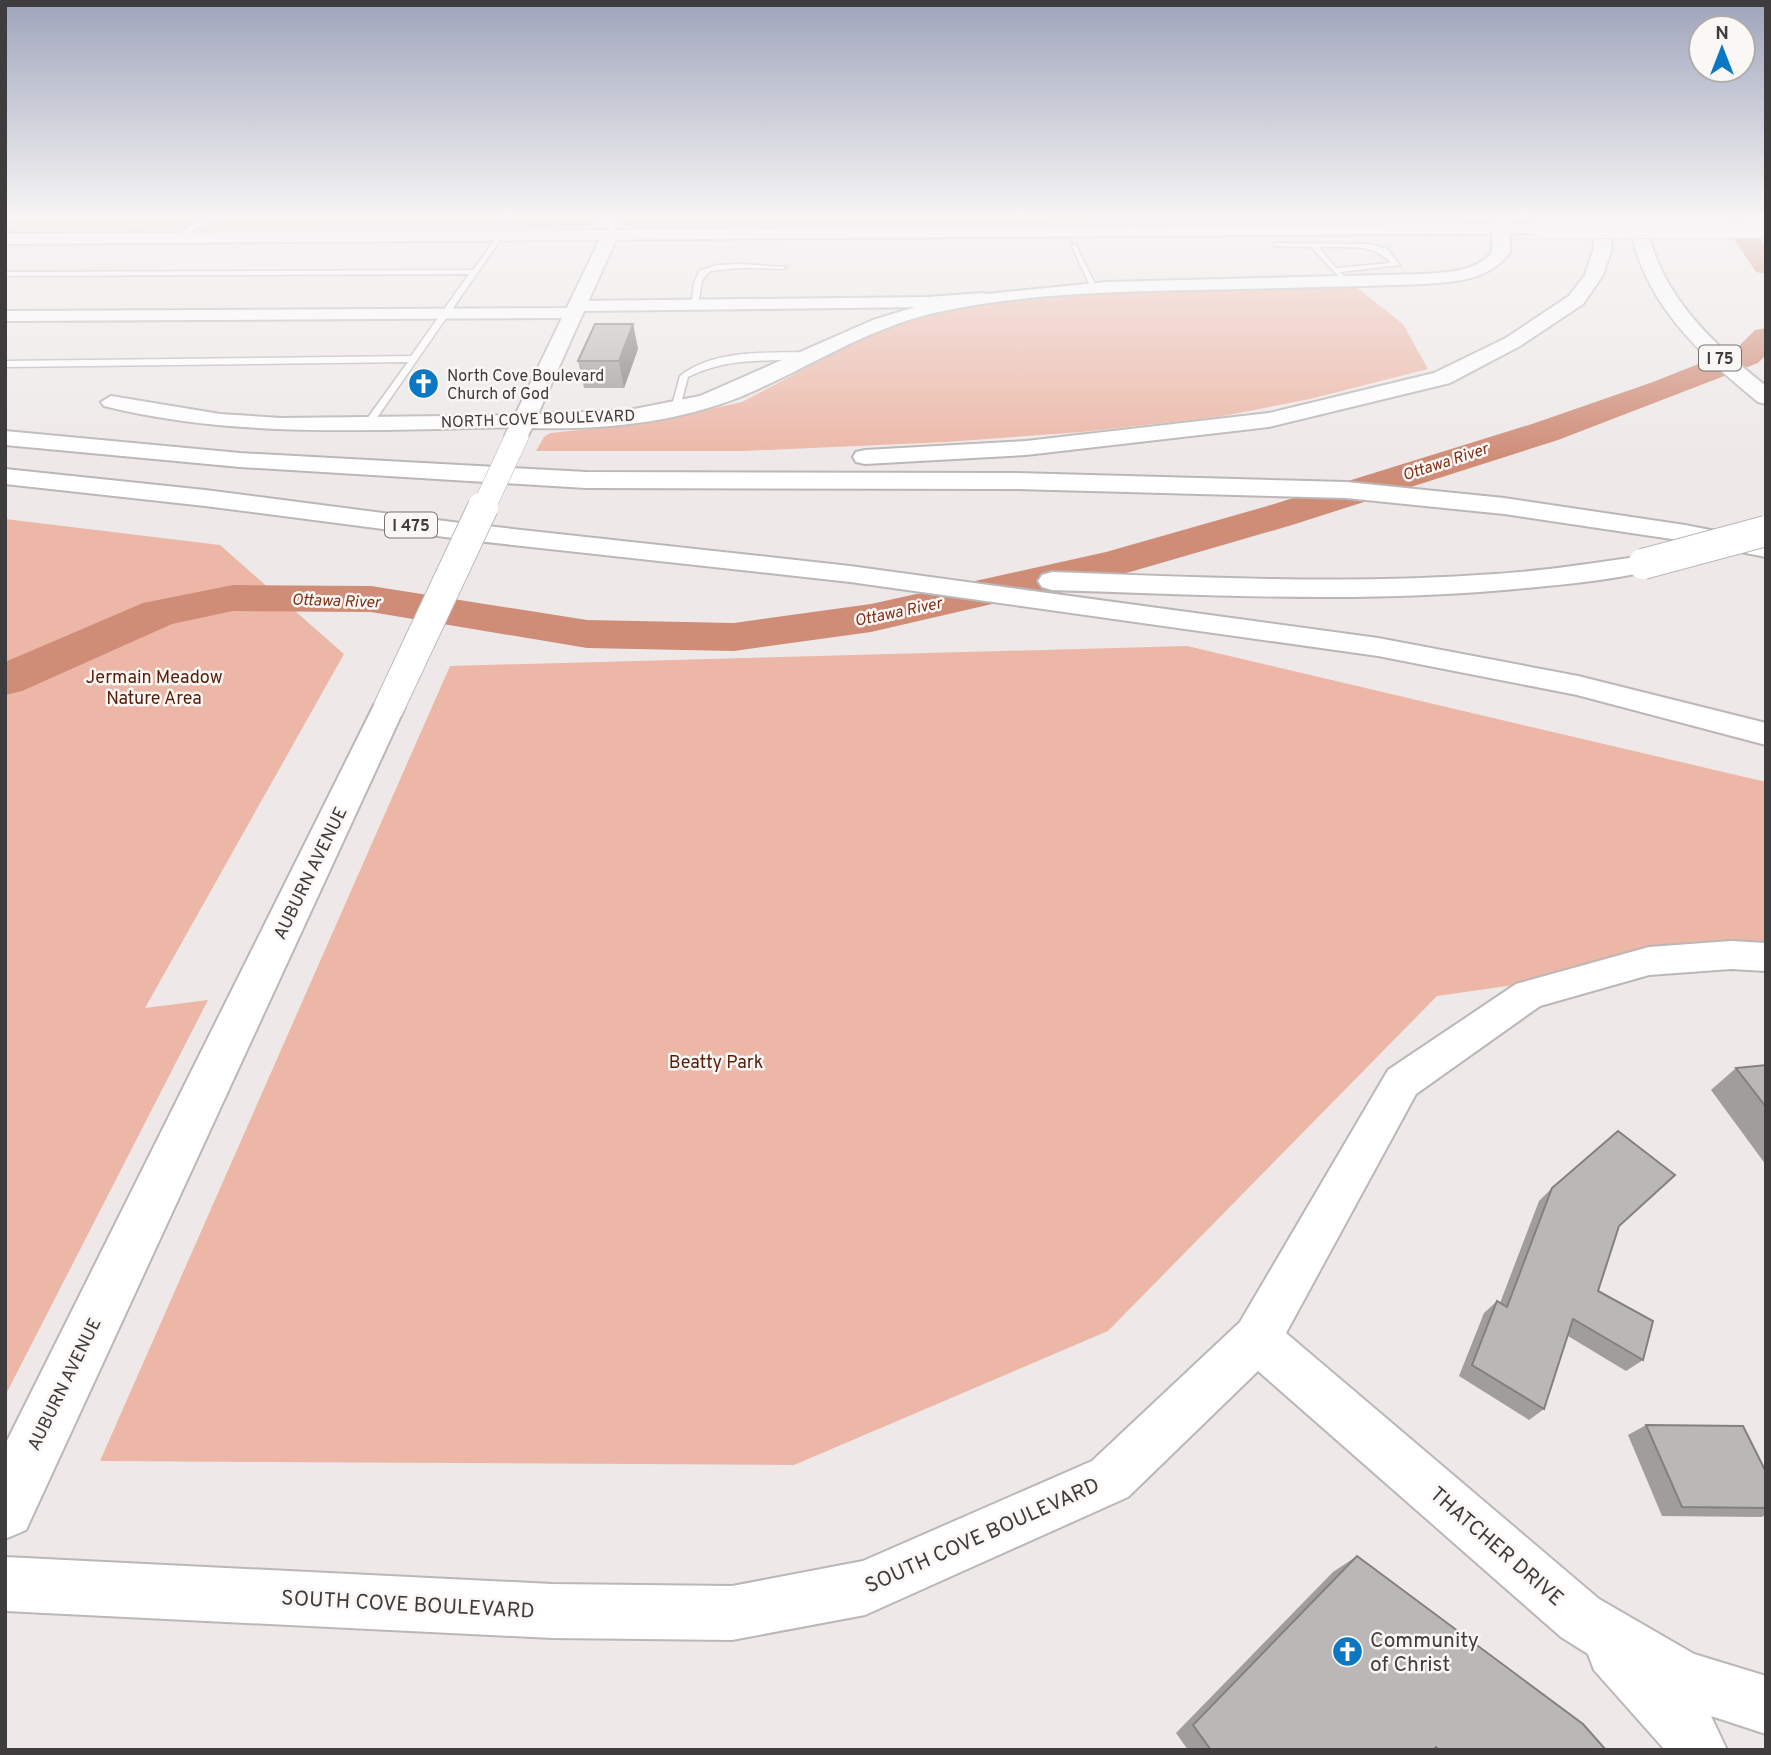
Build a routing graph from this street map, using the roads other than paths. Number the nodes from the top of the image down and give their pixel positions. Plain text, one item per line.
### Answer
1 (458, 296) edge
2 (581, 296) edge
3 (696, 296) edge
4 (1002, 296) edge
5 (1579, 296) edge
6 (1667, 296) edge
7 (989, 297) junction
8 (822, 303) junction
9 (694, 305) junction
10 (575, 309) junction
11 (446, 313) junction
12 (5, 316) edge
13 (857, 331) junction
14 (808, 355) junction
15 (413, 359) junction
16 (5, 364) edge
17 (1766, 397) edge
18 (111, 401) dead end
19 (676, 409) junction
20 (369, 423) junction
21 (520, 428) junction
22 (5, 438) edge
23 (240, 460) junction
24 (5, 476) edge
25 (1766, 531) edge
26 (1766, 549) edge
27 (850, 573) junction
28 (1766, 734) edge
29 (1766, 957) edge
30 (1257, 1339) junction
31 (5, 1509) edge
32 (5, 1584) edge
33 (1580, 1618) junction
34 (1766, 1705) edge
35 (1698, 1750) edge

1 - 11 lane
2 - 10 main road, AUBURN AVENUE
3 - 9 lane
4 - 7 main road, NORTH COVE BOULEVARD
5 - 23 main road
6 - 17 main road, I 75
7 - 8 street
7 - 13 main road, NORTH COVE BOULEVARD
8 - 9 street
8 - 13 street
9 - 10 street
10 - 11 street
10 - 21 main road, AUBURN AVENUE
11 - 12 street
11 - 15 lane
13 - 14 main road, NORTH COVE BOULEVARD
14 - 19 main road, NORTH COVE BOULEVARD
14 - 19 lane
15 - 16 lane
15 - 20 lane
18 - 20 street, NORTH COVE BOULEVARD
19 - 21 main road, NORTH COVE BOULEVARD
20 - 21 street, NORTH COVE BOULEVARD
21 - 31 main road, AUBURN AVENUE, bridge
22 - 23 main road
23 - 26 main road
24 - 27 main road, I 475
25 - 27 main road, bridge
27 - 28 main road
29 - 30 street, SOUTH COVE BOULEVARD
30 - 32 street, SOUTH COVE BOULEVARD
30 - 33 street, THATCHER DRIVE
33 - 34 street, THATCHER DRIVE
33 - 35 street

